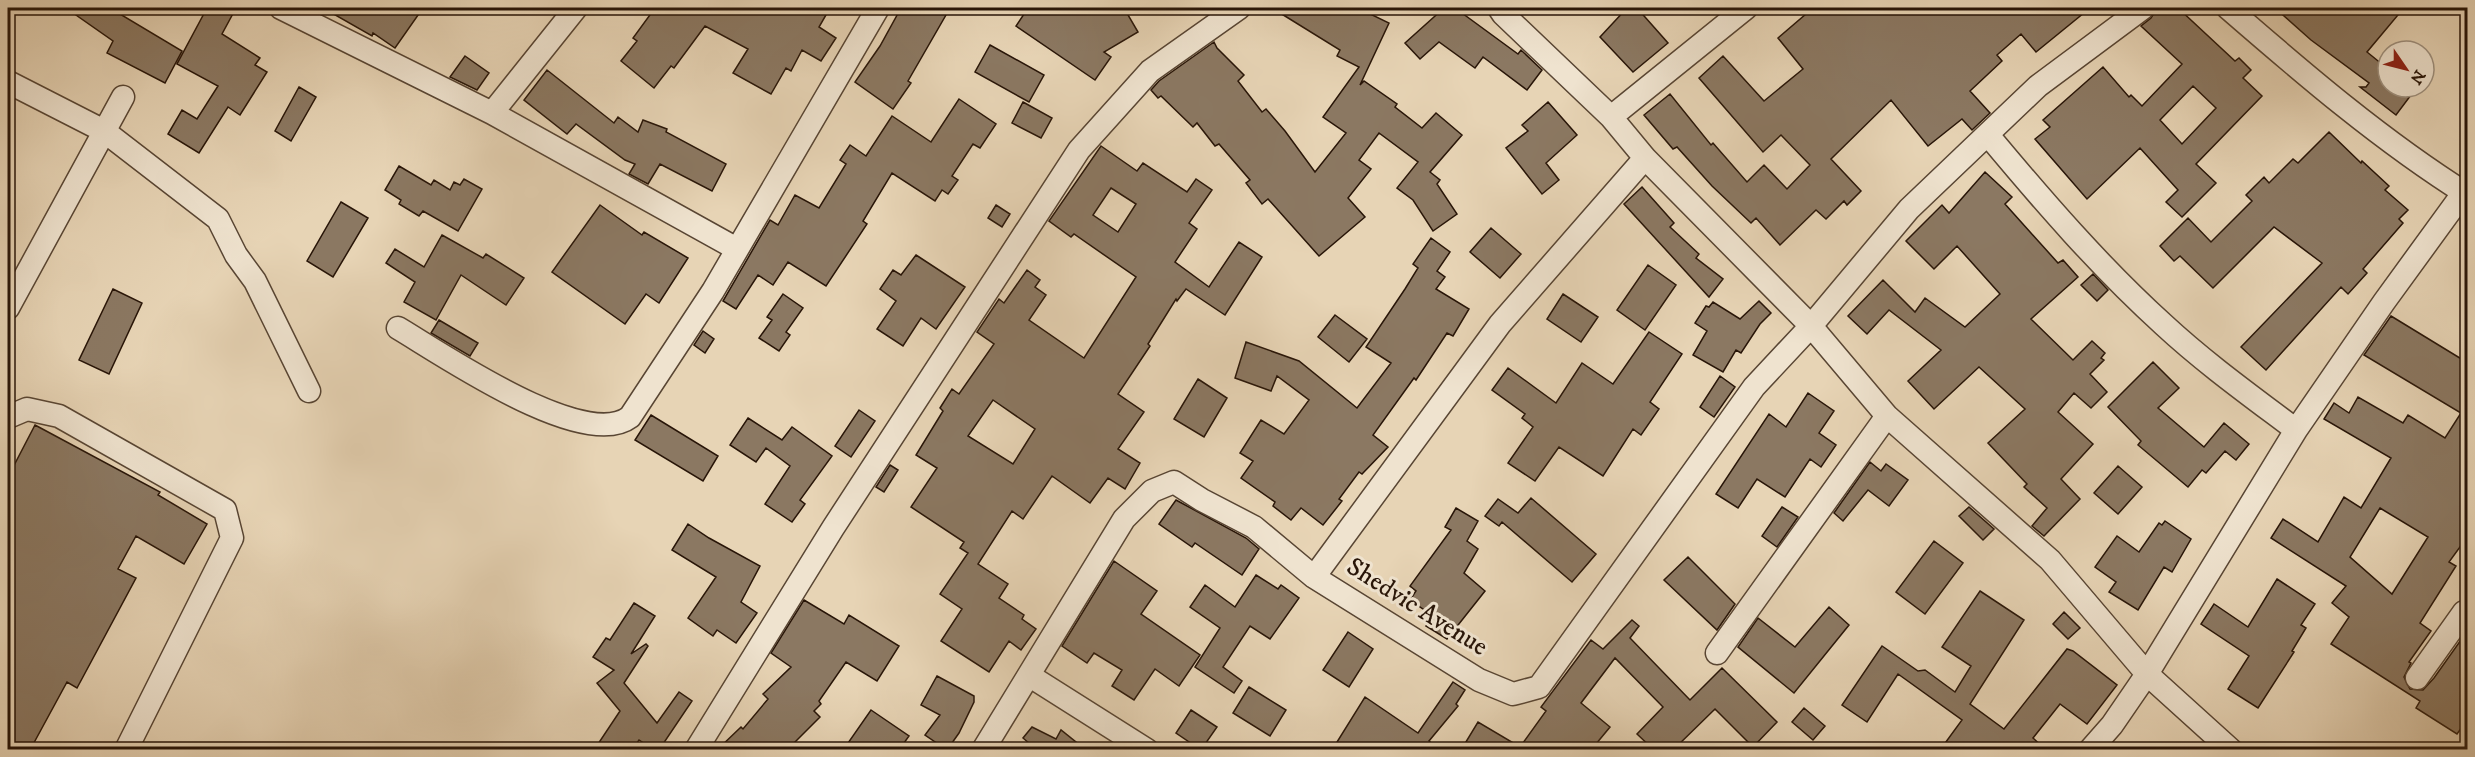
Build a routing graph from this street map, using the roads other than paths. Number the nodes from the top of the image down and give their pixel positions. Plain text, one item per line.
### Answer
1 (576, 8) edge
2 (878, 8) edge
3 (1239, 8) edge
4 (1499, 8) edge
5 (1746, 8) edge
6 (2143, 8) edge
7 (2228, 8) edge
8 (290, 9) edge
9 (8, 82) edge
10 (123, 97) dead end
11 (492, 113) junction
12 (1611, 117) junction
13 (104, 131) junction
14 (1988, 135) junction
15 (1645, 158) junction
16 (2466, 194) edge
17 (737, 249) junction
18 (8, 308) edge
19 (1811, 326) junction
20 (398, 328) dead end
21 (309, 391) dead end
22 (1887, 416) junction
23 (8, 417) edge
24 (2296, 430) junction
25 (1314, 577) junction
26 (2466, 611) edge
27 (1717, 653) dead end
28 (2148, 674) junction
29 (1030, 676) junction
30 (2417, 678) dead end
31 (126, 750) edge
32 (696, 750) edge
33 (983, 750) edge
34 (1147, 750) edge
35 (2090, 750) edge
36 (2231, 750) edge

1 - 11 street
2 - 17 street
3 - 32 street
4 - 12 street
5 - 12 street
6 - 14 street, Shedvic Avenue
7 - 16 street
8 - 11 street
9 - 13 street
10 - 13 street
11 - 17 street
12 - 15 street
13 - 18 street
13 - 21 street
14 - 19 street, Shedvic Avenue
14 - 24 street
15 - 19 street
15 - 25 street
16 - 24 street
17 - 20 street
19 - 22 street
19 - 25 street, Shedvic Avenue
22 - 27 street
22 - 28 street
23 - 31 street
24 - 28 street
25 - 29 street, Shedvic Avenue
26 - 30 street
28 - 35 street
28 - 36 street
29 - 33 street, Shedvic Avenue
29 - 34 street

